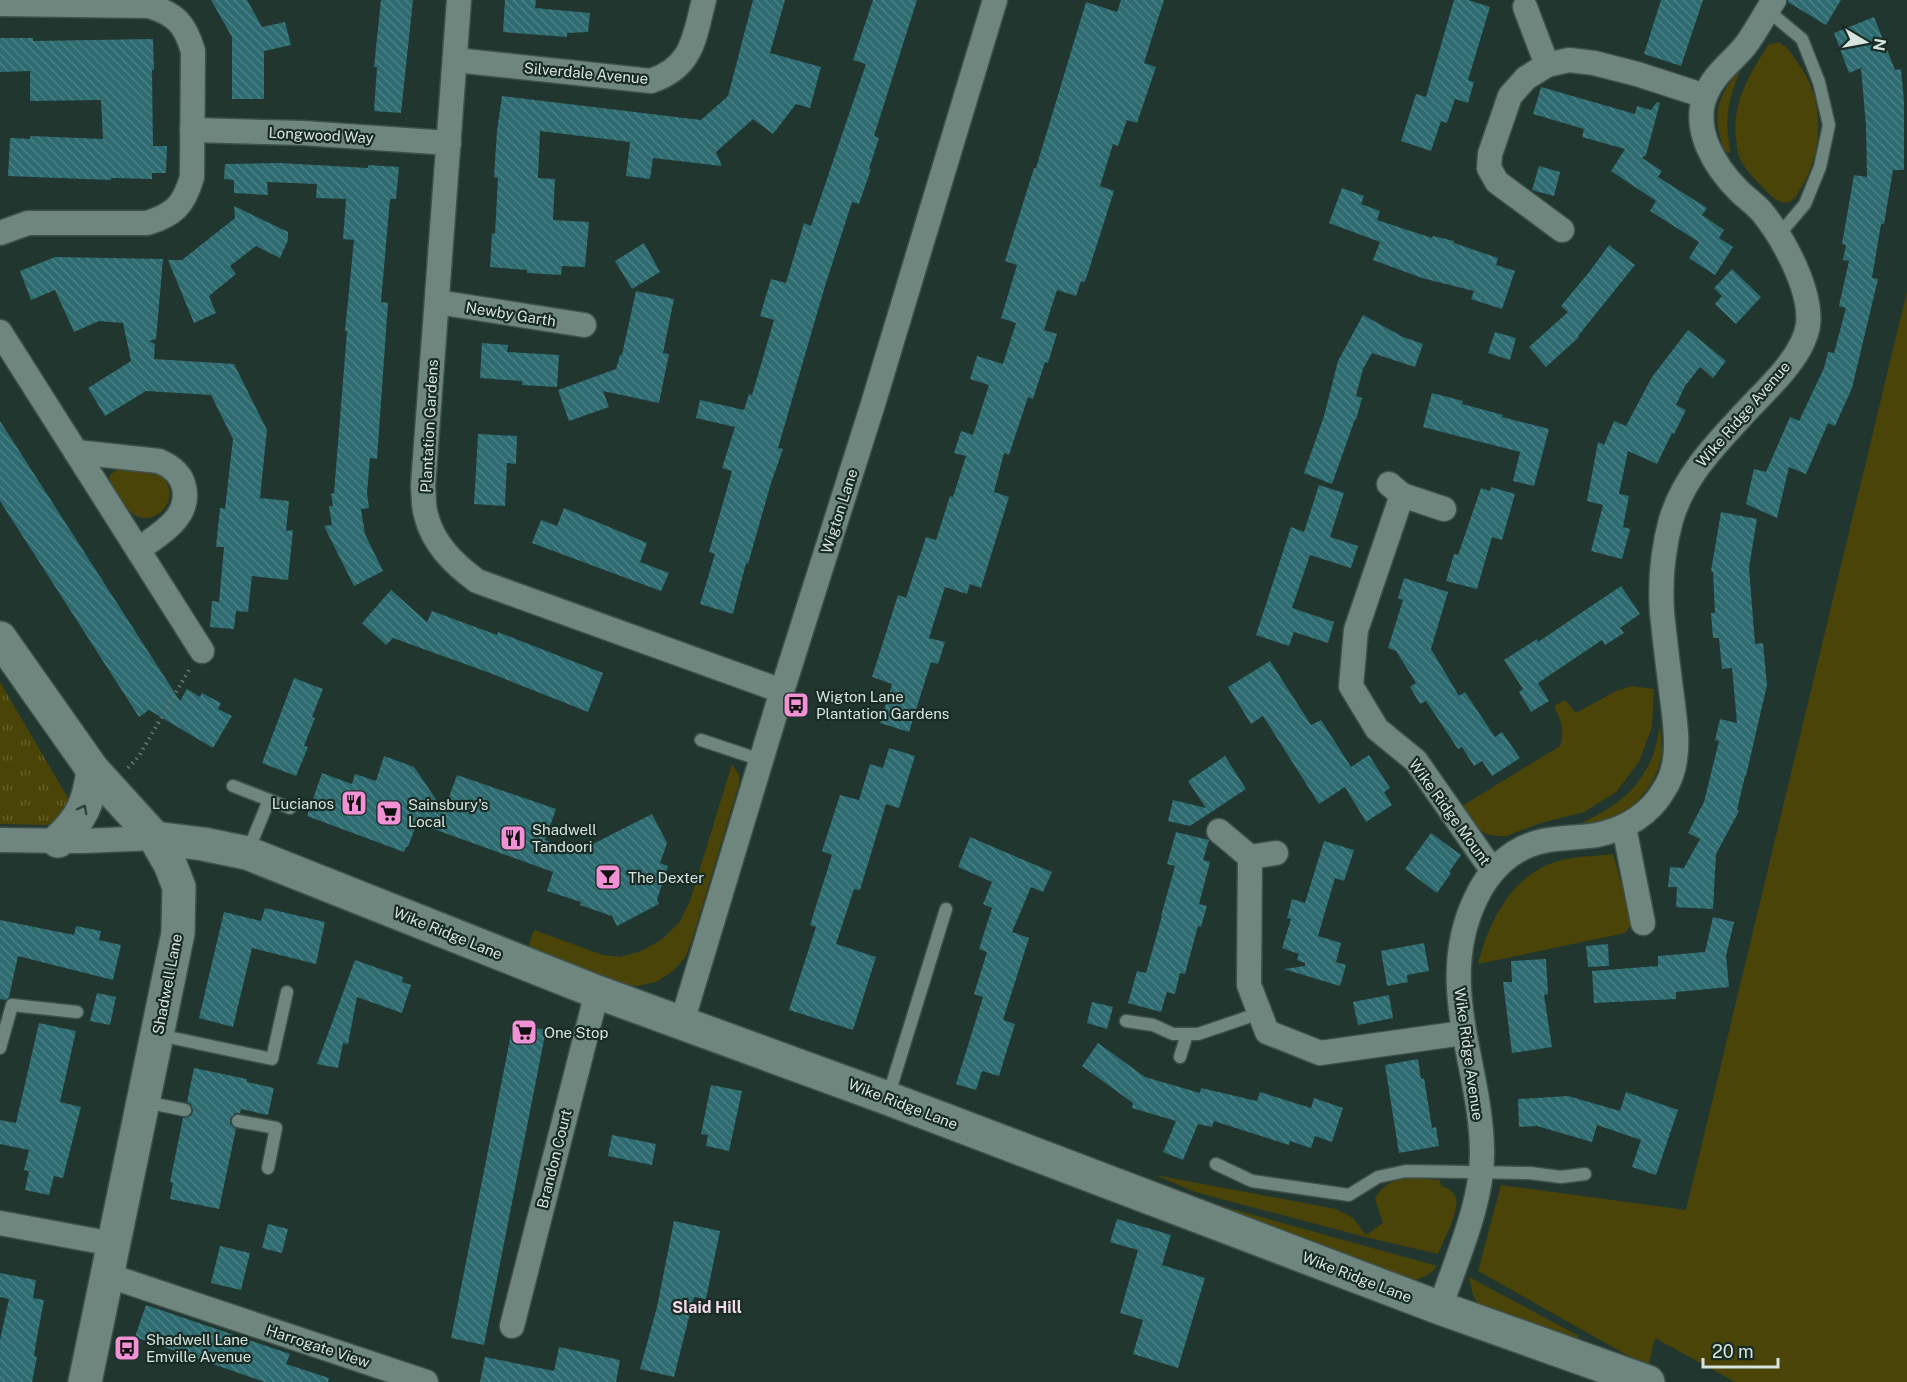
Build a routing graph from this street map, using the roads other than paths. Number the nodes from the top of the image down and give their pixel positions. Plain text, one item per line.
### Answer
1 (459, 0) edge
2 (704, 0) edge
3 (995, 0) edge
4 (0, 3) edge
5 (1771, 5) edge
6 (1525, 7) dead end
7 (455, 60) junction
8 (1547, 66) junction
9 (1705, 96) junction
10 (192, 130) junction
11 (449, 143) junction
12 (1562, 230) dead end
13 (0, 232) edge
14 (1778, 236) junction
15 (437, 302) junction
16 (584, 325) dead end
17 (0, 332) edge
18 (76, 452) junction
19 (1444, 509) dead end
20 (138, 550) junction
21 (0, 638) edge
22 (202, 651) road end
23 (782, 691) junction
24 (700, 740) dead end
25 (761, 760) junction
26 (101, 780) junction
27 (233, 786) dead end
28 (269, 800) junction
29 (290, 808) dead end
30 (1624, 827) junction
31 (1219, 831) dead end
32 (155, 838) junction
33 (0, 840) edge
34 (57, 841) junction
35 (248, 853) junction
36 (1276, 853) dead end
37 (1250, 857) junction
38 (1492, 870) junction
39 (946, 909) dead end
40 (1643, 923) dead end
41 (287, 992) dead end
42 (597, 992) junction
43 (0, 998) edge
44 (12, 1005) junction
45 (76, 1012) dead end
46 (1260, 1013) junction
47 (1126, 1021) dead end
48 (682, 1022) junction
49 (1463, 1033) junction
50 (158, 1034) junction
51 (1187, 1034) junction
52 (0, 1048) edge
53 (1180, 1057) dead end
54 (887, 1098) junction
55 (144, 1102) junction
56 (185, 1110) dead end
57 (238, 1121) dead end
58 (1216, 1164) dead end
59 (268, 1168) dead end
60 (1481, 1173) junction
61 (1585, 1174) dead end
62 (0, 1223) edge
63 (110, 1259) junction
64 (1440, 1308) junction
65 (512, 1326) dead end
66 (85, 1382) edge
67 (426, 1382) edge
68 (1648, 1382) edge

1 - 7 street, Plantation Gardens
2 - 7 street, Silverdale Avenue
3 - 23 street, Wigton Lane
4 - 10 street
5 - 9 street, Wike Ridge Avenue
5 - 14 lane, Wike Ridge Avenue
6 - 8 street
7 - 11 street, Plantation Gardens
8 - 9 street
8 - 12 street
9 - 14 street, Wike Ridge Avenue
10 - 11 street, Longwood Way
10 - 13 street
11 - 15 street, Plantation Gardens
14 - 30 street, Wike Ridge Avenue
15 - 16 street, Newby Garth
15 - 23 street, Plantation Gardens
17 - 18 street
18 - 20 street
18 - 20 street
19 - 38 street, Wike Ridge Mount
20 - 22 street
21 - 26 street, Shadwell Lane
23 - 25 street, Wigton Lane
24 - 25 lane
25 - 48 street, Wigton Lane
26 - 32 street, Shadwell Lane
34 -> 26 street
27 - 28 lane
28 - 29 lane
28 - 35 lane
30 - 38 street, Wike Ridge Avenue
30 - 40 street
31 - 37 street
32 - 34 street
32 - 35 street, Wike Ridge Lane
32 - 50 street, Shadwell Lane
33 - 34 street
35 - 42 street, Wike Ridge Lane
36 - 37 street
37 - 46 street
38 - 49 street, Wike Ridge Avenue
39 - 54 lane
41 - 50 lane
42 - 48 street, Wike Ridge Lane
42 - 65 street, Brandon Court
43 - 44 lane
44 - 45 lane
44 - 52 lane
46 - 49 street
46 - 51 lane
47 - 51 lane
48 - 54 street, Wike Ridge Lane
49 - 60 street, Wike Ridge Avenue
50 - 55 street, Shadwell Lane
51 - 53 lane
54 - 64 street, Wike Ridge Lane
55 - 56 lane
55 - 63 street, Shadwell Lane
57 - 59 lane
58 - 60 lane
60 - 61 lane
60 - 64 street, Wike Ridge Avenue
62 - 63 street, Harrogate View
63 - 66 street, Shadwell Lane
63 - 67 street, Harrogate View
64 - 68 street, Wike Ridge Lane

